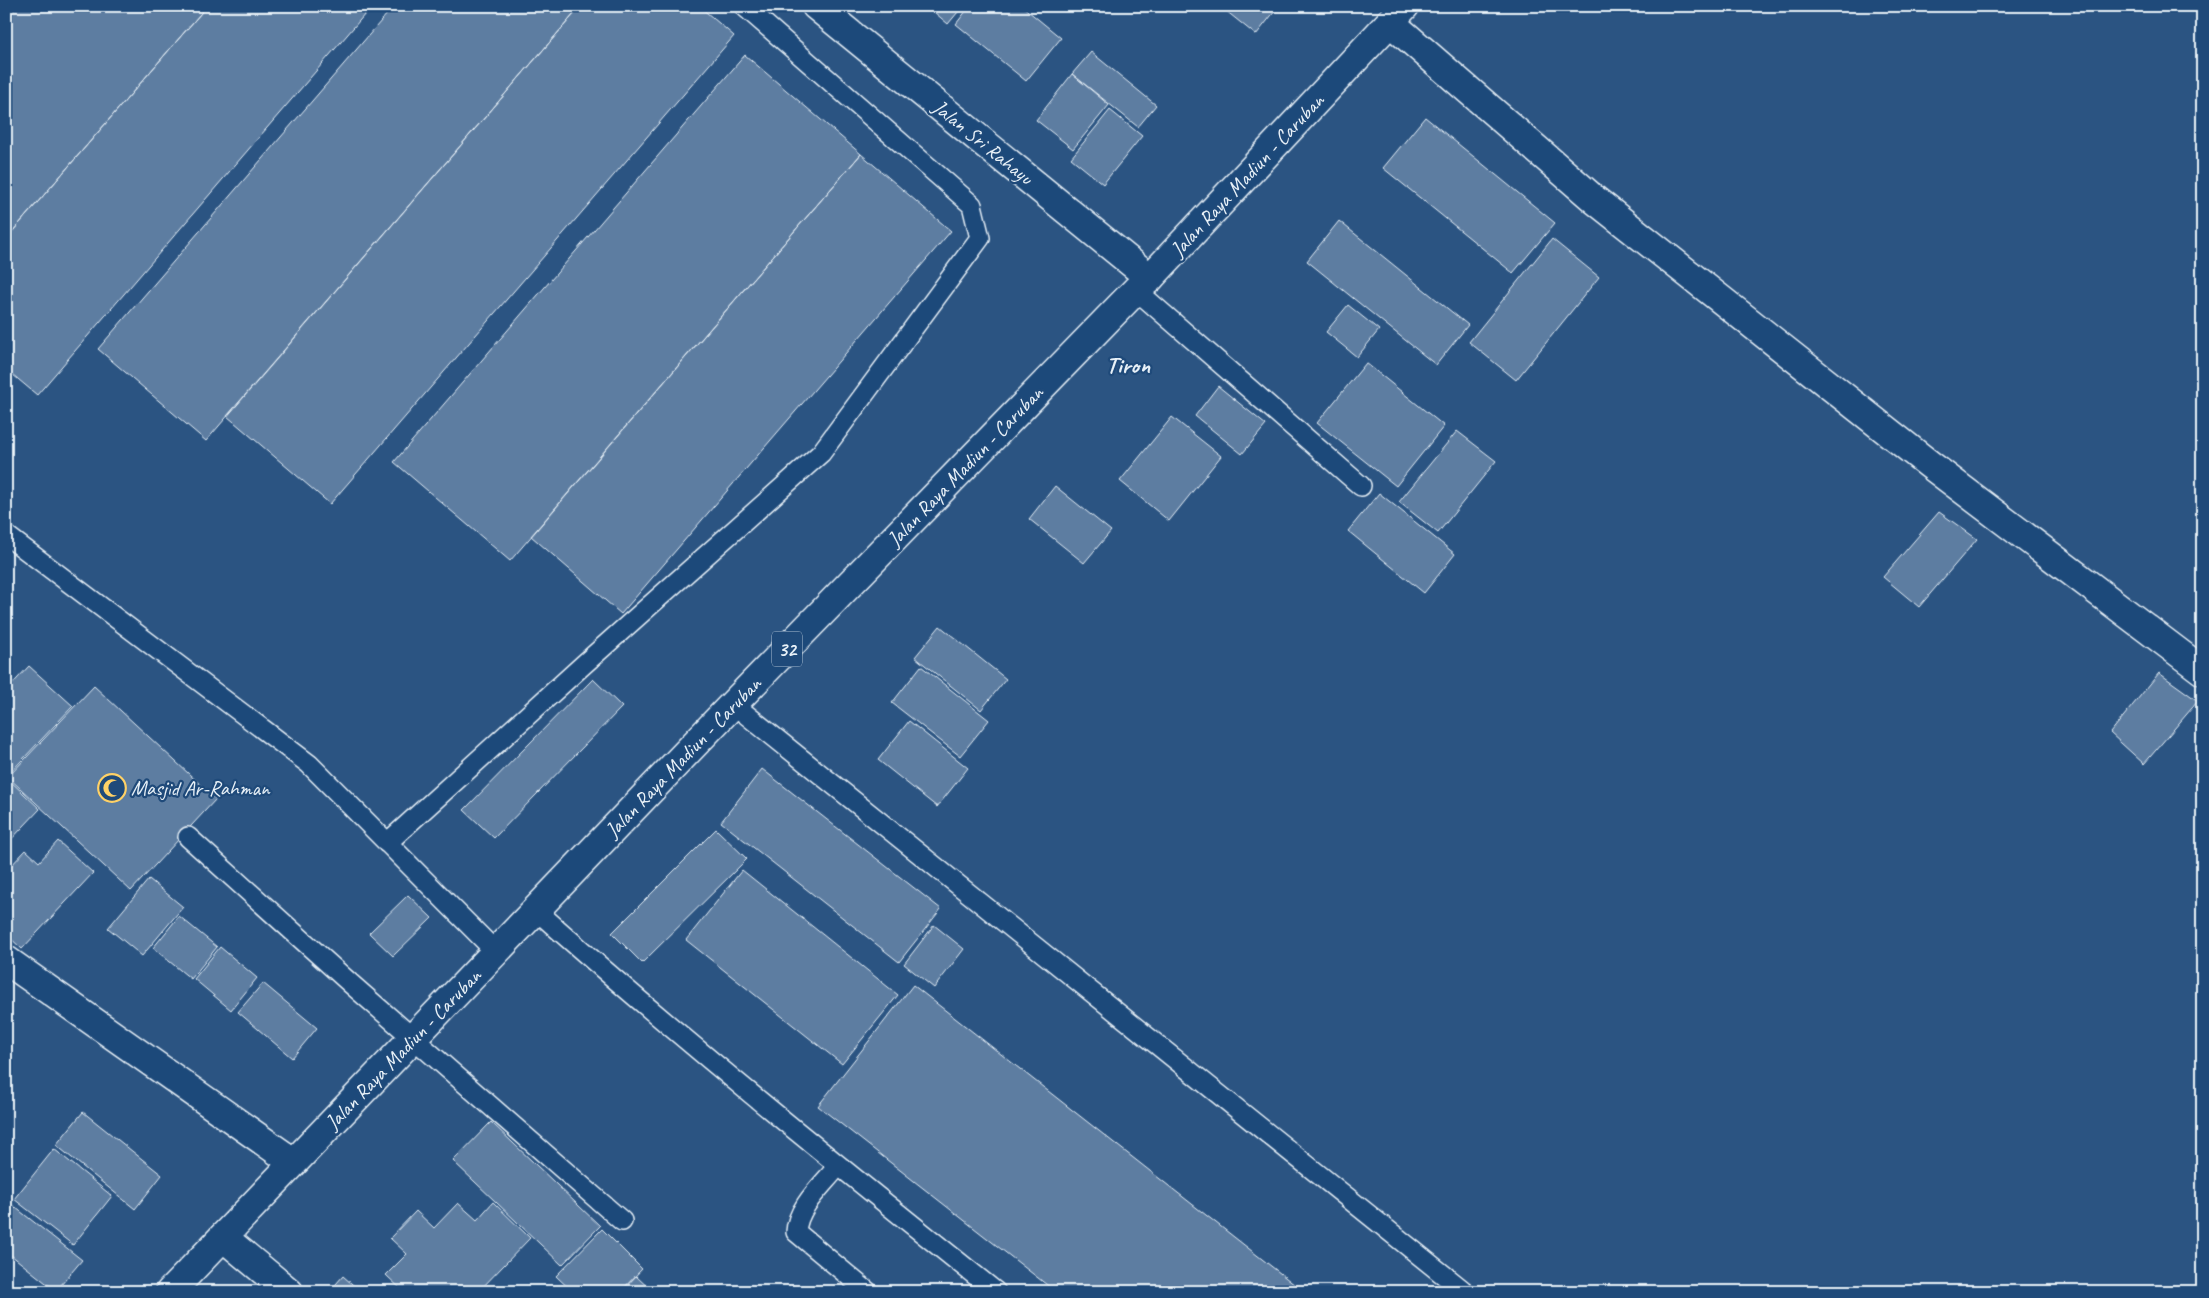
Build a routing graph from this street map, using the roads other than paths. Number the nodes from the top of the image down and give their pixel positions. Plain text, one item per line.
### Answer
1 (744, 6) edge
2 (816, 6) edge
3 (1398, 14) edge
4 (1143, 284) junction
5 (1361, 486) dead end
6 (6, 536) edge
7 (2203, 671) edge
8 (733, 704) junction
9 (188, 837) dead end
10 (387, 843) junction
11 (536, 910) junction
12 (496, 952) junction
13 (6, 960) edge
14 (413, 1038) junction
15 (293, 1162) junction
16 (838, 1166) junction
17 (622, 1221) dead end
18 (223, 1237) junction
19 (170, 1292) edge
20 (289, 1292) edge
21 (868, 1292) edge
22 (996, 1292) edge
23 (1465, 1292) edge

1 - 10 lane
2 - 4 main road, Jalan Sri Rahayu
3 - 4 main road, Jalan Raya Madiun - Caruban / 32
3 - 7 main road
4 - 5 lane
4 - 8 main road, Jalan Raya Madiun - Caruban / 32
6 - 10 lane
8 - 11 main road, Jalan Raya Madiun - Caruban / 32
8 - 23 lane
9 - 14 lane
10 - 12 lane
11 - 12 main road, Jalan Raya Madiun - Caruban / 32
11 - 16 lane
12 - 14 main road, Jalan Raya Madiun - Caruban / 32
13 - 15 main road
14 - 15 main road, Jalan Raya Madiun - Caruban / 32
14 - 17 lane
15 - 18 main road, Jalan Raya Madiun - Caruban / 32
16 - 21 lane
16 - 22 lane
18 - 19 main road, Jalan Raya Madiun - Caruban / 32
18 - 20 main road

